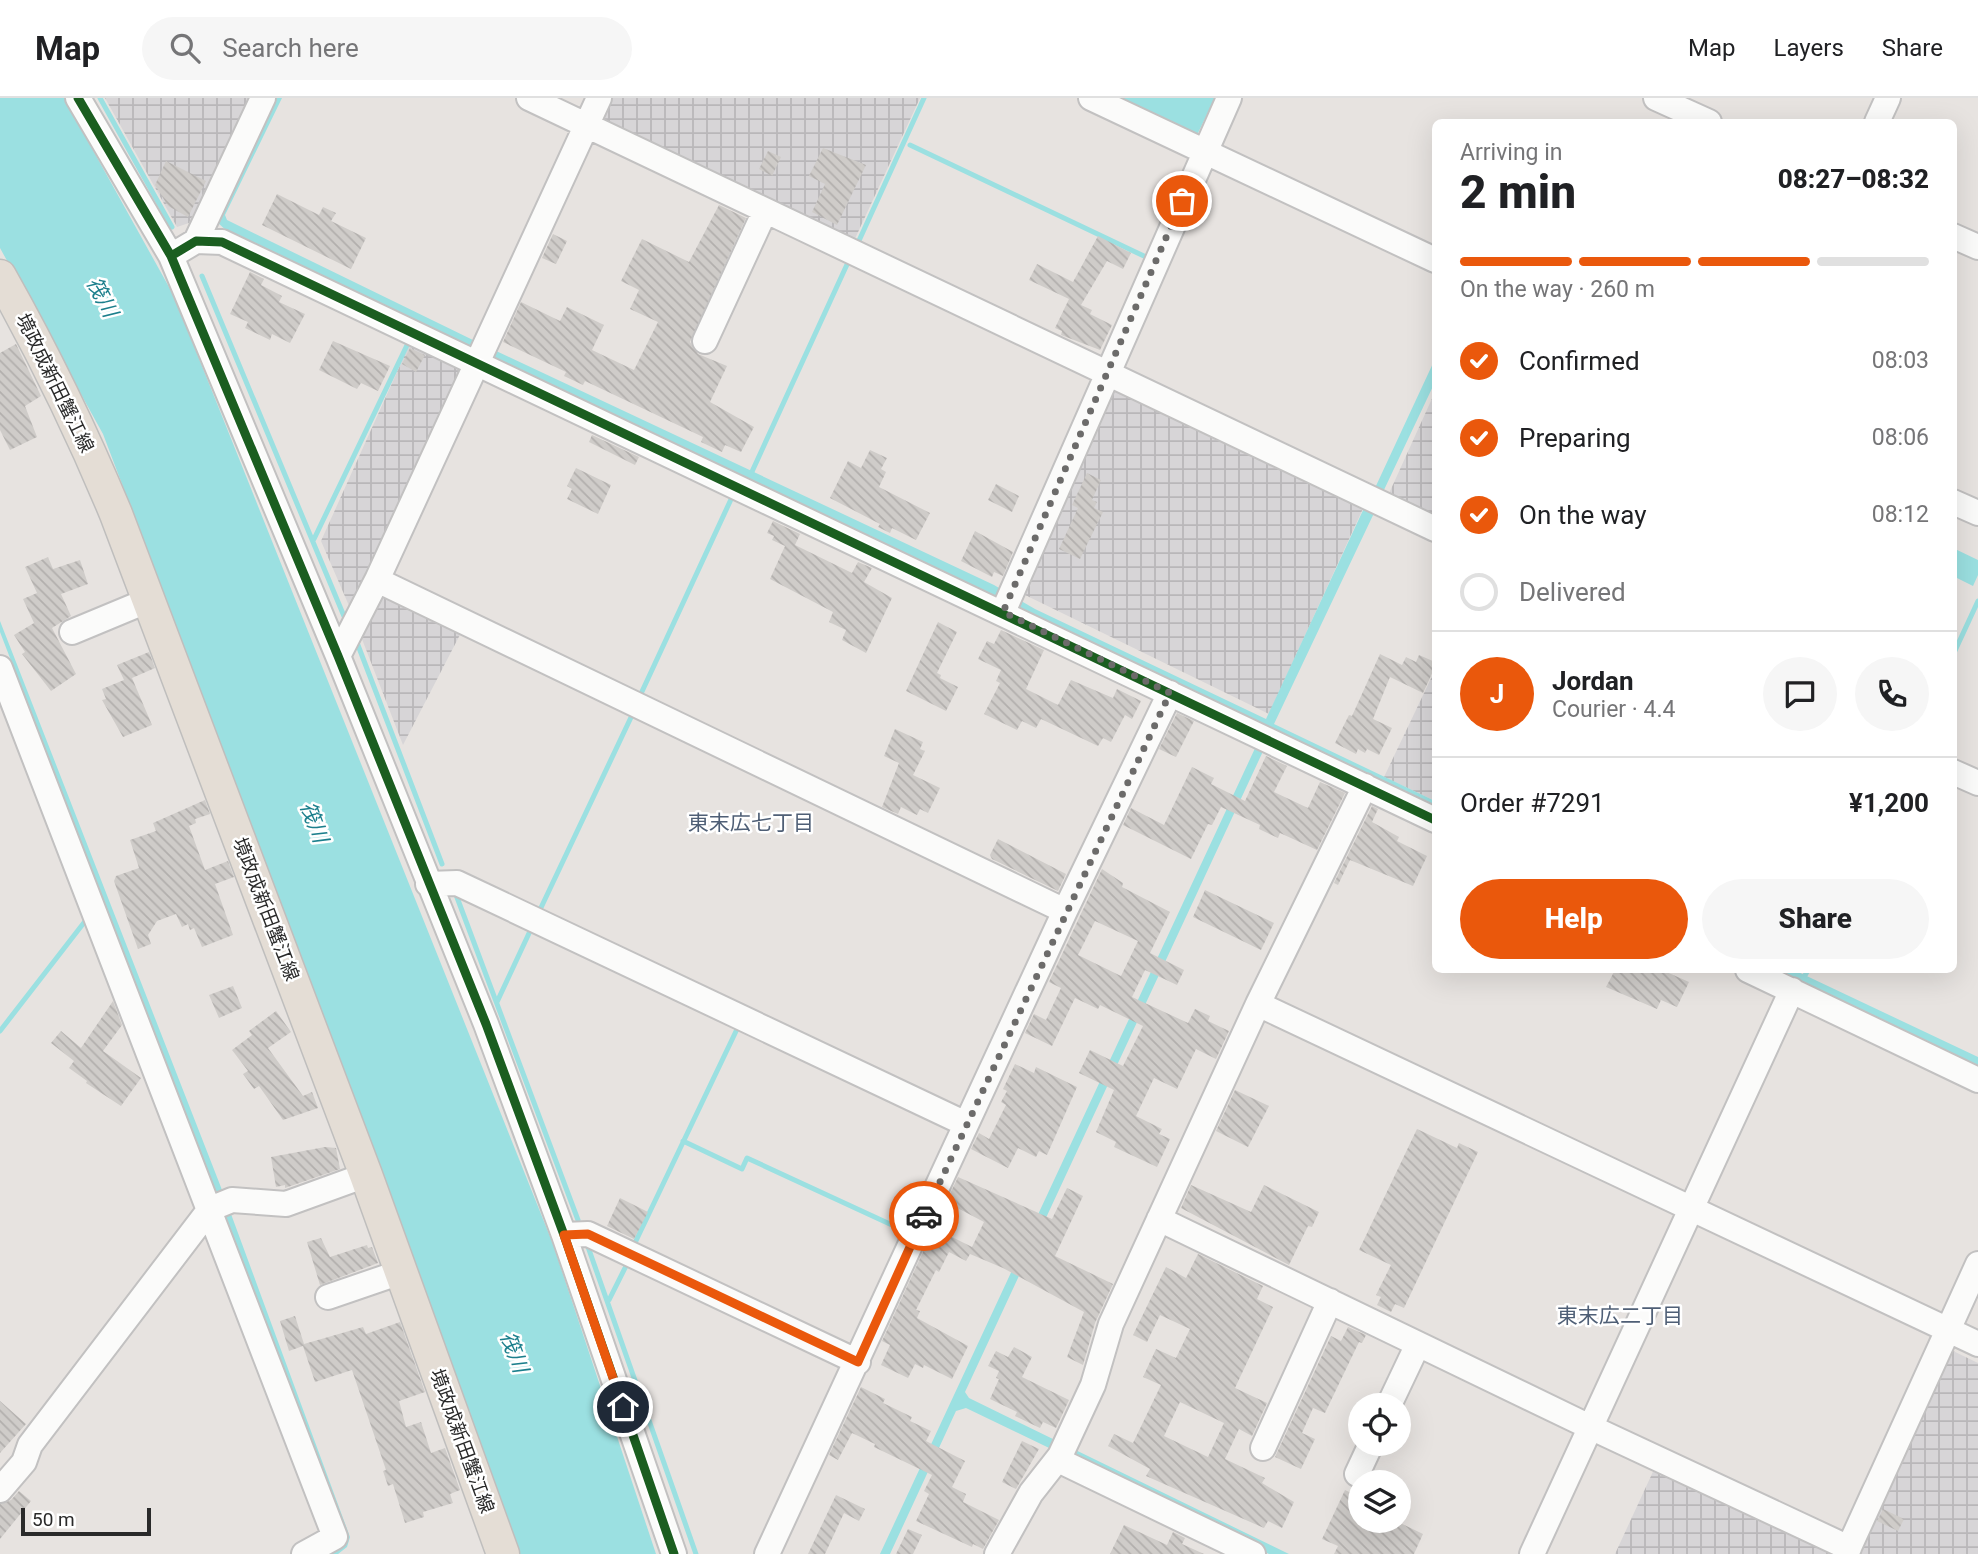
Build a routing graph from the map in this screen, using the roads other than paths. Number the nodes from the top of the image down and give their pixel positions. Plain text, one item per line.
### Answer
1 (78, 98) edge
2 (263, 98) edge
3 (529, 98) edge
4 (599, 98) edge
5 (1091, 98) edge
6 (1229, 98) edge
7 (1656, 98) edge
8 (1888, 98) edge
9 (1702, 119) edge
10 (1878, 119) edge
11 (586, 126) junction
12 (1204, 151) junction
13 (765, 211) junction
14 (1957, 238) edge
15 (196, 241) junction
16 (1978, 247) edge
17 (172, 256) junction
18 (1432, 259) edge
19 (0, 276) edge
20 (705, 341) dead end
21 (482, 354) junction
22 (1107, 374) junction
23 (1957, 504) edge
24 (1978, 513) edge
25 (1432, 527) edge
26 (377, 580) junction
27 (149, 600) junction
28 (1007, 603) junction
29 (72, 632) dead end
30 (338, 656) junction
31 (0, 668) edge
32 (1170, 693) junction
33 (1957, 774) edge
34 (1978, 783) edge
35 (1365, 786) junction
36 (1432, 819) edge
37 (428, 884) junction
38 (1065, 911) junction
39 (1755, 973) edge
40 (1793, 990) junction
41 (1258, 1004) junction
42 (1978, 1080) edge
43 (966, 1124) junction
44 (366, 1175) junction
45 (221, 1204) junction
46 (1691, 1210) junction
47 (1159, 1219) junction
48 (564, 1235) junction
49 (1978, 1265) edge
50 (401, 1272) junction
51 (328, 1297) dead end
52 (1330, 1301) junction
53 (1948, 1330) junction
54 (1418, 1344) junction
55 (1978, 1344) edge
56 (858, 1362) junction
57 (1395, 1393) edge
58 (1590, 1427) junction
59 (1264, 1448) dead end
60 (1061, 1453) junction
61 (0, 1490) edge
62 (1227, 1548) edge
63 (1848, 1551) edge
64 (304, 1554) edge
65 (503, 1554) edge
66 (674, 1554) edge
67 (767, 1554) edge
68 (997, 1554) edge
69 (1253, 1554) edge
70 (1532, 1554) edge

1 - 17 street
2 - 15 street
3 - 11 street
4 - 11 street
5 - 12 street
6 - 12 street
7 - 9 street
8 - 10 street
11 - 13 street
11 - 21 street
12 - 18 street
12 - 22 street
13 - 20 street
13 - 22 street
14 - 16 street
15 - 17 street
15 - 21 street
17 - 30 street
19 - 27 main road, 境政成新田蟹江線
21 - 26 street
21 - 28 street
22 - 25 street
22 - 28 street
23 - 24 street
26 - 30 street
26 - 38 street
27 - 29 street
27 - 44 main road, 境政成新田蟹江線
28 - 32 street
30 - 37 street
31 - 45 street
32 - 35 street
32 - 38 street
33 - 34 street
35 - 36 street
35 - 41 street
37 - 43 street
37 - 48 street
38 - 43 street
39 - 40 street
40 - 42 street
40 - 46 street
41 - 46 street
41 - 47 street
43 - 56 street
44 - 45 street
44 - 50 main road, 境政成新田蟹江線
45 - 61 street
45 - 64 street
46 - 53 street
46 - 58 street
47 - 52 street
47 - 60 street
48 - 56 street
48 - 66 street
49 - 53 street
50 - 51 street
50 - 65 main road, 境政成新田蟹江線
52 - 54 street
52 - 59 street
53 - 55 street
53 - 63 street
54 - 57 street
54 - 58 street
56 - 67 street
58 - 63 street
58 - 70 street
60 - 62 street
60 - 68 street
62 - 69 street

